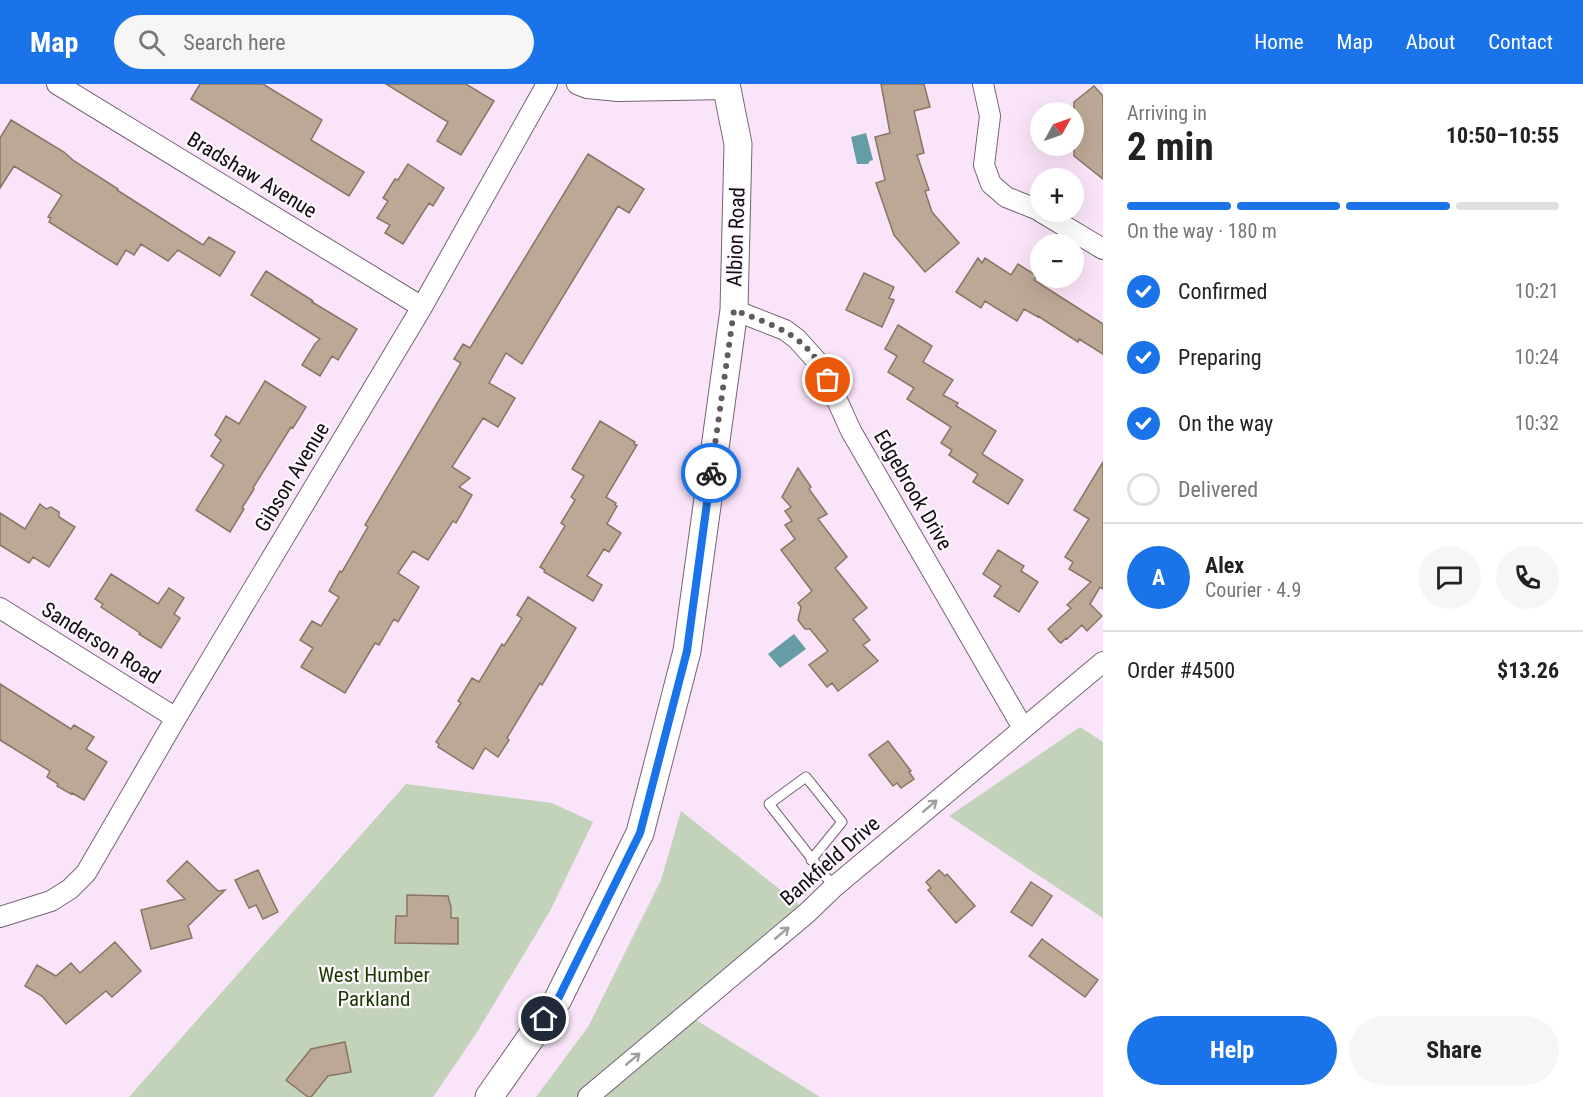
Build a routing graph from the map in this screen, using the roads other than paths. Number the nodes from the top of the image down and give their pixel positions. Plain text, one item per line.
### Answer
1 (57, 84) edge
2 (547, 84) edge
3 (577, 84) edge
4 (983, 84) edge
5 (726, 86) edge
6 (1030, 207) edge
7 (1059, 222) edge
8 (1103, 249) edge
9 (422, 306) junction
10 (734, 310) junction
11 (0, 608) edge
12 (1103, 662) edge
13 (176, 718) junction
14 (1023, 728) junction
15 (811, 860) junction
16 (834, 887) junction
17 (0, 917) edge
18 (489, 1097) edge
19 (588, 1097) edge

1 - 9 street, Bradshaw Avenue
2 - 9 street, Gibson Avenue
3 - 5 street
4 - 6 street
5 - 10 main road, Albion Road
7 - 8 street
9 - 13 street, Gibson Avenue
10 - 14 street, Edgebrook Drive
10 - 18 main road, Albion Road
11 - 13 street, Sanderson Road
12 - 14 street, Bankfield Drive
13 - 17 street, Gibson Avenue
16 -> 14 street, Bankfield Drive
15 - 15 lane
15 - 16 lane
19 -> 16 street, Bankfield Drive

